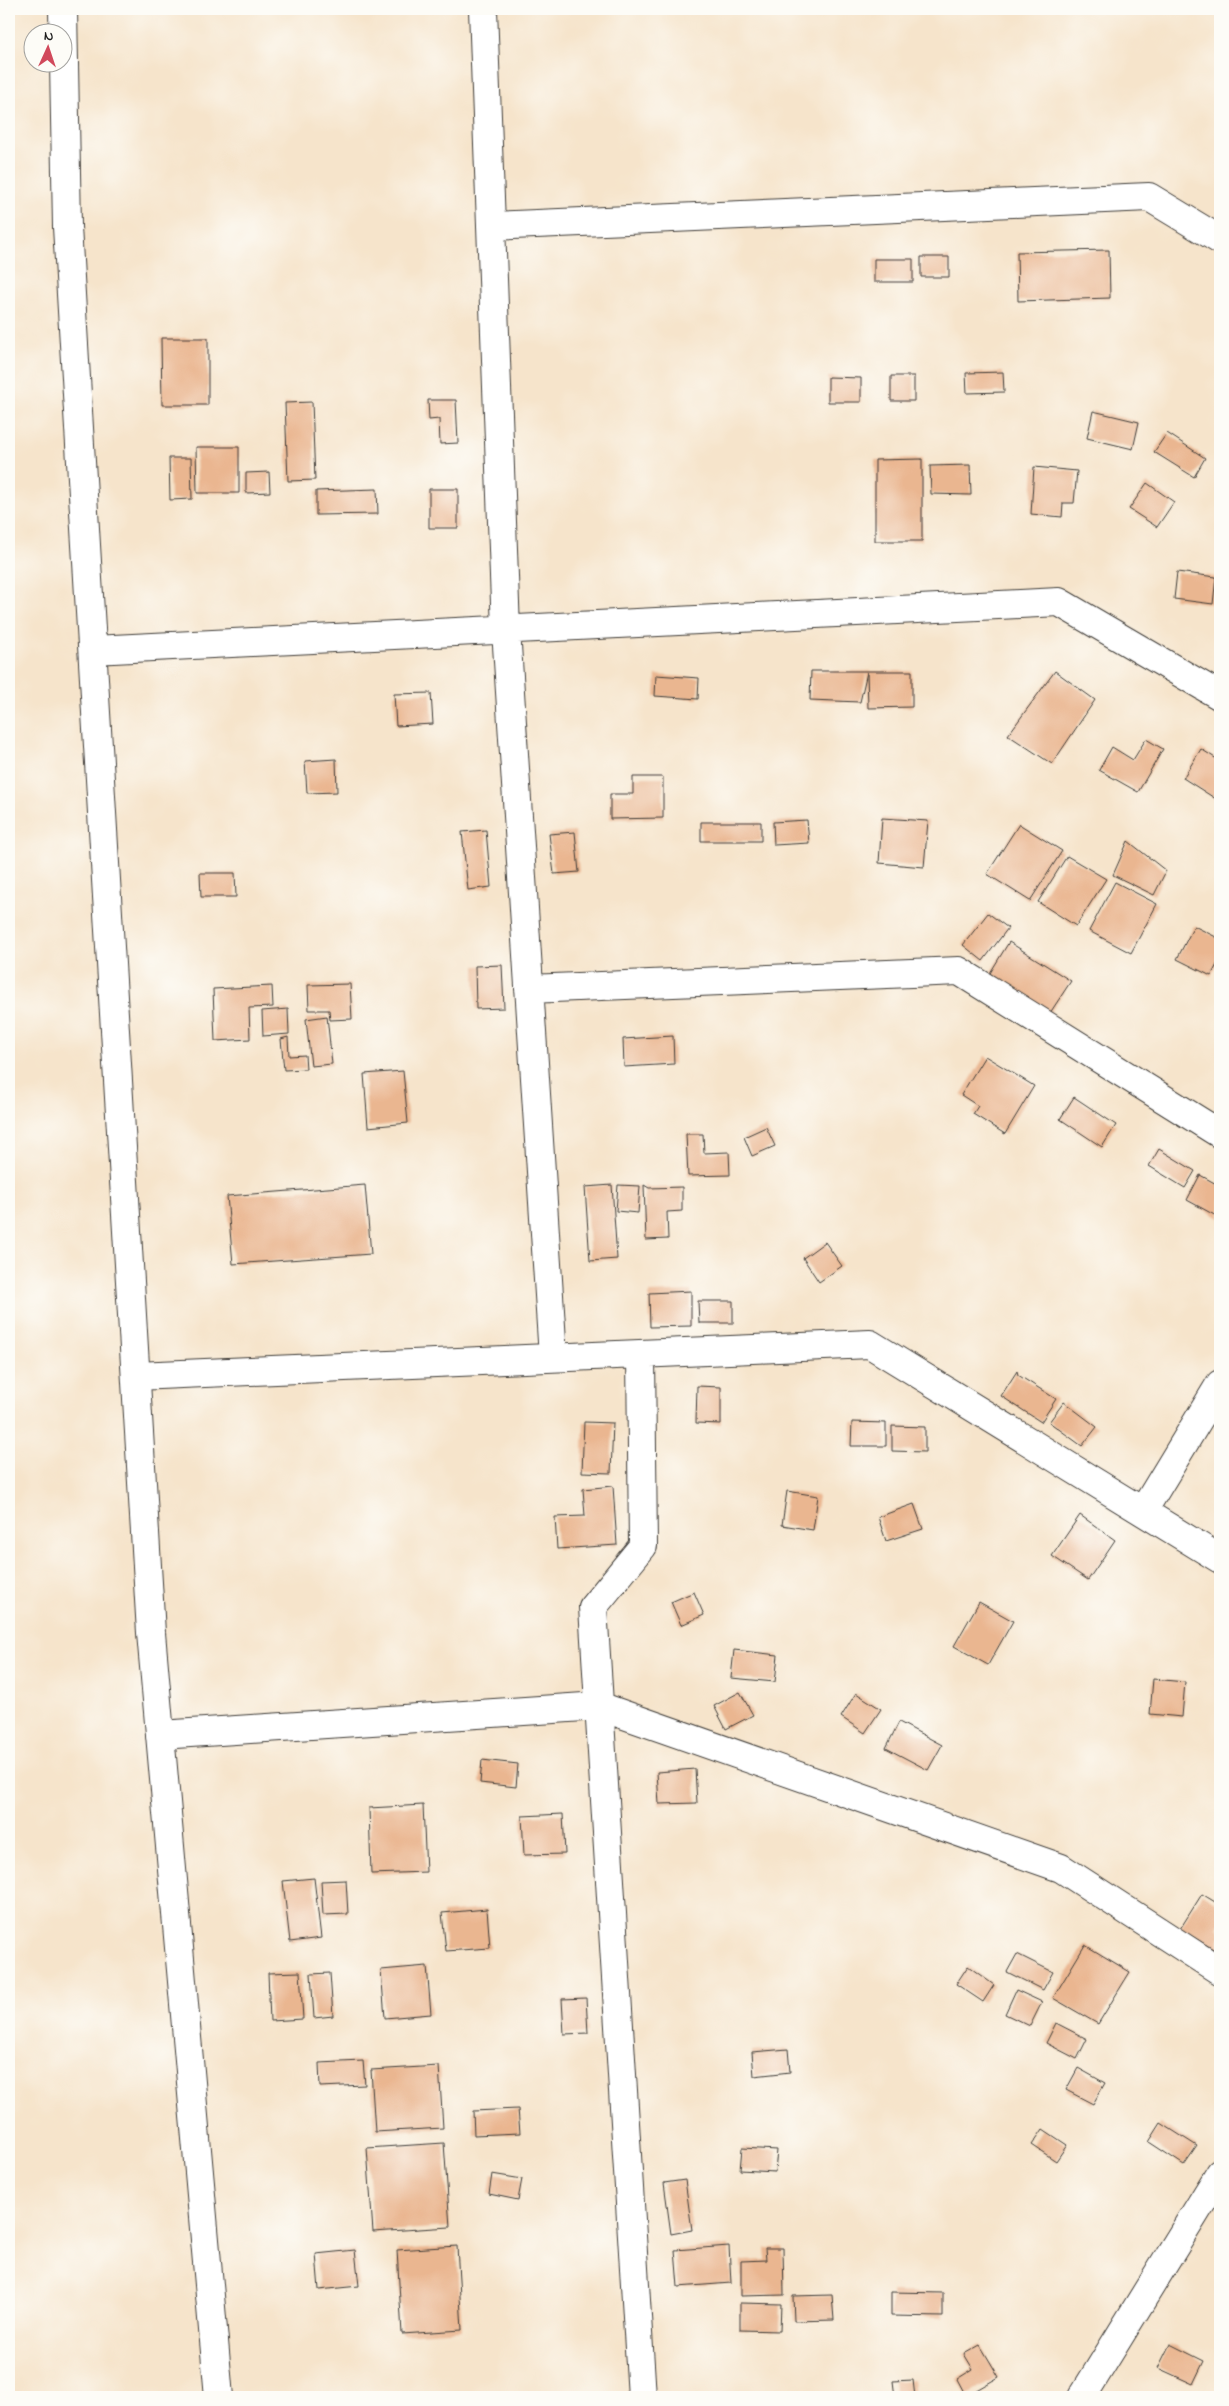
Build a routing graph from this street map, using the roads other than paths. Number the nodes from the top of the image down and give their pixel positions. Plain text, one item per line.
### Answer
1 (63, 9) edge
2 (483, 9) edge
3 (491, 226) junction
4 (1220, 240) edge
5 (506, 630) junction
6 (93, 650) junction
7 (1220, 696) edge
8 (529, 989) junction
9 (1220, 1134) edge
10 (642, 1354) junction
11 (553, 1357) junction
12 (136, 1376) junction
13 (1220, 1384) edge
14 (1143, 1511) junction
15 (1220, 1558) edge
16 (599, 1706) junction
17 (160, 1735) junction
18 (1220, 1971) edge
19 (1220, 2173) edge
20 (219, 2397) edge
21 (642, 2397) edge
22 (1082, 2397) edge

1 - 6 street
2 - 3 street
3 - 4 street
3 - 5 street
5 - 6 street
5 - 7 street
5 - 8 street
6 - 12 street
8 - 9 street
8 - 11 street
10 - 11 street
10 - 14 street
10 - 16 street
11 - 12 street
12 - 17 street
13 - 14 street
14 - 15 street
16 - 17 street
16 - 18 street
16 - 21 street
17 - 20 street
19 - 22 street

